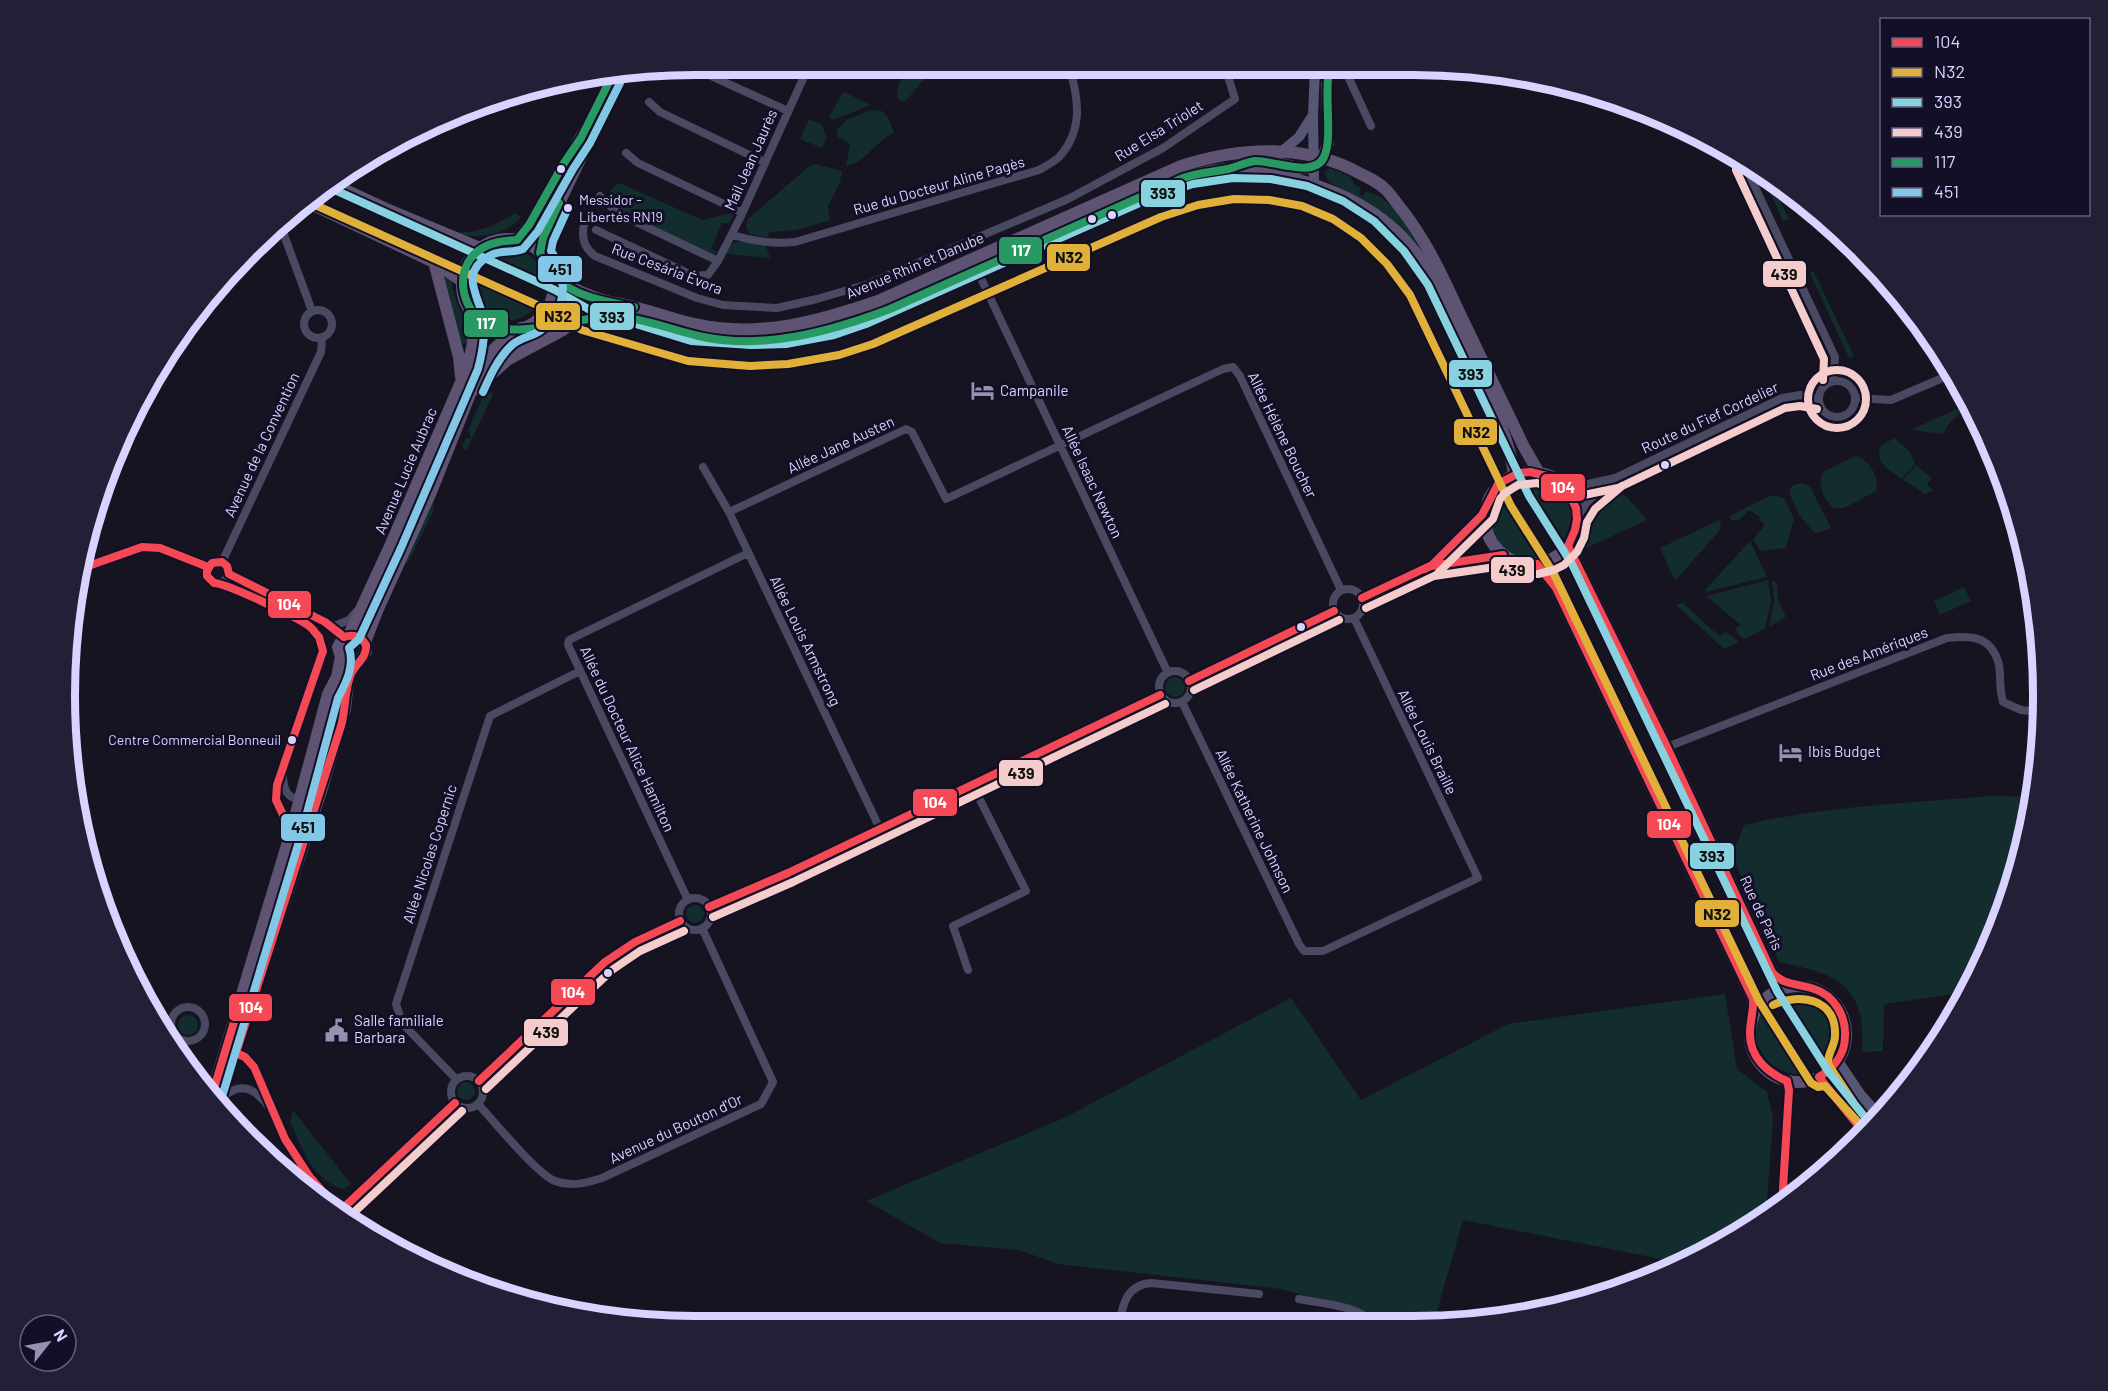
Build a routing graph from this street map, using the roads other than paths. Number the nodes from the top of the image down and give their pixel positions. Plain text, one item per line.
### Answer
1 (709, 75) edge
2 (805, 75) edge
3 (1071, 75) edge
4 (1228, 75) edge
5 (1315, 75) edge
6 (1328, 75) edge
7 (1347, 75) edge
8 (618, 80) edge
9 (610, 81) edge
10 (649, 102) dead end
11 (788, 111) junction
12 (1313, 115) junction
13 (1371, 126) dead end
14 (1328, 143) junction
15 (1282, 151) junction
16 (626, 153) dead end
17 (1317, 161) junction
18 (764, 162) junction
19 (1340, 162) junction
20 (1229, 169) junction
21 (1749, 175) edge
22 (1314, 185) junction
23 (340, 188) edge
24 (600, 196) dead end
25 (1068, 199) joint
26 (315, 206) edge
27 (741, 213) junction
28 (584, 225) dead end
29 (596, 231) dead end
30 (283, 232) edge
31 (732, 235) junction
32 (517, 240) junction
33 (480, 248) junction
34 (540, 253) junction
35 (718, 261) junction
36 (434, 262) junction
37 (977, 270) junction
38 (553, 276) junction
39 (462, 281) junction
40 (312, 311) junction
41 (472, 313) junction
42 (571, 323) junction
43 (518, 329) junction
44 (322, 338) junction
45 (1945, 377) edge
46 (461, 380) junction
47 (1833, 381) junction
48 (470, 394) junction
49 (1855, 398) junction
50 (1819, 399) junction
51 (1060, 446) junction
52 (703, 467) dead end
53 (1539, 473) junction
54 (1514, 475) junction
55 (1615, 478) junction
56 (1562, 484) junction
57 (729, 512) junction
58 (1485, 512) junction
59 (1577, 518) junction
60 (1568, 546) junction
61 (748, 553) junction
62 (1503, 555) junction
63 (222, 562) junction
64 (1537, 564) junction
65 (89, 566) edge
66 (1431, 566) junction
67 (208, 567) junction
68 (229, 574) junction
69 (221, 583) junction
70 (1341, 590) junction
71 (1362, 598) junction
72 (362, 605) junction
73 (1334, 610) junction
74 (1354, 618) junction
75 (332, 627) junction
76 (347, 636) junction
77 (365, 642) junction
78 (341, 657) junction
79 (358, 662) junction
80 (580, 671) junction
81 (1168, 673) junction
82 (1189, 681) junction
83 (1161, 695) junction
84 (1182, 702) junction
85 (2033, 711) edge
86 (1667, 747) junction
87 (283, 767) junction
88 (972, 784) junction
89 (319, 797) junction
90 (299, 800) junction
91 (880, 829) junction
92 (291, 832) junction
93 (688, 900) junction
94 (709, 907) junction
95 (680, 921) junction
96 (702, 928) junction
97 (1304, 951) joint
98 (968, 970) dead end
99 (1791, 986) junction
100 (1753, 1018) junction
101 (170, 1025) edge
102 (179, 1039) edge
103 (230, 1052) junction
104 (1838, 1061) junction
105 (1827, 1072) junction
106 (456, 1079) junction
107 (479, 1081) junction
108 (1787, 1081) junction
109 (219, 1092) edge
110 (223, 1097) edge
111 (455, 1103) junction
112 (478, 1104) junction
113 (1874, 1110) edge
114 (273, 1115) junction
115 (1868, 1117) edge
116 (322, 1191) edge
117 (1783, 1193) edge
118 (343, 1205) edge
119 (1260, 1294) dead end
120 (1299, 1299) dead end
121 (1120, 1316) edge
122 (1365, 1316) edge

1 - 11 street
2 - 11 street, Mail Jean Jaurès
3 - 31 street, Rue du Docteur Aline Pagès
4 - 25 street, Rue Elsa Triolet
5 - 12 main road
6 - 14 main road
7 - 13 street
8 - 34 main road
9 - 32 main road
10 - 18 street
11 - 18 street, Mail Jean Jaurès
12 - 15 main road
12 - 17 main road
14 - 17 main road
14 - 19 main road
15 - 17 main road, Avenue Rhin et Danube
15 - 38 main road, Avenue Rhin et Danube
16 - 27 street
17 - 19 main road
17 - 20 main road
17 - 22 main road
18 - 27 street, Mail Jean Jaurès
19 - 53 main road
20 - 22 main road
20 - 37 main road, Avenue Rhin et Danube
21 - 47 street
22 - 54 main road
23 - 33 main road
24 - 35 street
25 - 28 street, Rue Cesária Évora
26 - 36 main road
27 - 31 street, Mail Jean Jaurès
29 - 35 street
30 - 40 street
31 - 35 street, Mail Jean Jaurès
32 - 33 main road
32 - 34 main road
33 - 39 main road
34 - 38 main road
36 - 39 main road
36 - 46 main road
37 - 42 main road, Avenue Rhin et Danube
37 - 51 street, Allée Isaac Newton
38 - 43 main road
39 - 41 main road
40 - 44 street
40 - 44 street
41 - 43 main road
41 - 46 main road, Avenue Lucie Aubrac
42 - 43 main road, Avenue Rhin et Danube
42 - 48 main road
43 - 48 main road, Avenue Lucie Aubrac
44 - 63 street, Avenue de la Convention
45 - 49 street
46 - 72 main road, Avenue Lucie Aubrac
47 - 49 street
47 - 50 street
48 - 77 main road, Avenue Lucie Aubrac
49 - 50 street
50 - 55 street, Route du Fief Cordelier
51 - 57 street, Allée Jane Austen
51 - 70 street, Allée Hélène Boucher
51 - 81 street, Allée Isaac Newton
52 - 57 street, Allée Louis Armstrong
53 - 54 main road
53 - 56 main road
54 - 58 main road
55 - 56 street, Route du Fief Cordelier
55 - 59 street, Route du Fief Cordelier
56 - 59 main road
57 - 61 street, Allée Louis Armstrong
58 - 62 main road
58 - 66 street
59 - 60 main road
60 - 64 main road
60 - 86 main road, Rue de Paris
61 - 80 street, Allée du Docteur Alice Hamilton
61 - 91 street, Allée Louis Armstrong
62 - 64 main road
62 - 66 street
63 - 67 street
63 - 68 street
64 - 100 main road
65 - 67 street
66 - 71 street
67 - 69 street
68 - 69 street
68 - 75 street
69 - 87 street
70 - 71 street
70 - 73 street
71 - 74 street
72 - 75 street
72 - 76 main road, Avenue Lucie Aubrac
73 - 74 street
73 - 82 street
74 - 97 street, Allée Louis Braille
75 - 76 street
76 - 77 main road
76 - 78 main road, Avenue Lucie Aubrac
77 - 79 main road, Avenue Lucie Aubrac
78 - 79 main road
78 - 90 main road, Avenue Lucie Aubrac
79 - 89 main road, Avenue Lucie Aubrac
80 - 93 street, Allée du Docteur Alice Hamilton
80 - 106 street, Allée Nicolas Copernic
81 - 82 street
81 - 83 street
82 - 84 street
83 - 84 street
83 - 88 street
84 - 97 street, Allée Katherine Johnson
85 - 86 street, Rue des Amériques
86 - 99 main road, Rue de Paris
87 - 90 street
87 - 92 street
88 - 91 street
88 - 98 street
89 - 90 street
89 - 103 main road, Avenue Lucie Aubrac
90 - 92 main road, Avenue Lucie Aubrac
91 - 94 street
92 - 103 main road, Avenue Lucie Aubrac
93 - 94 street
93 - 95 street
94 - 96 street
95 - 96 street
95 - 107 street
96 - 112 street, Avenue du Bouton d'Or
99 - 100 main road
99 - 104 main road
100 - 108 main road
101 - 102 street
103 - 109 main road, Avenue Lucie Aubrac
103 - 114 street
104 - 105 main road
104 - 113 main road
105 - 108 main road
105 - 115 main road
106 - 107 street
106 - 111 street
107 - 112 street
108 - 117 street
110 - 114 street
111 - 112 street
111 - 118 street
114 - 116 street
119 - 121 street
120 - 122 street

